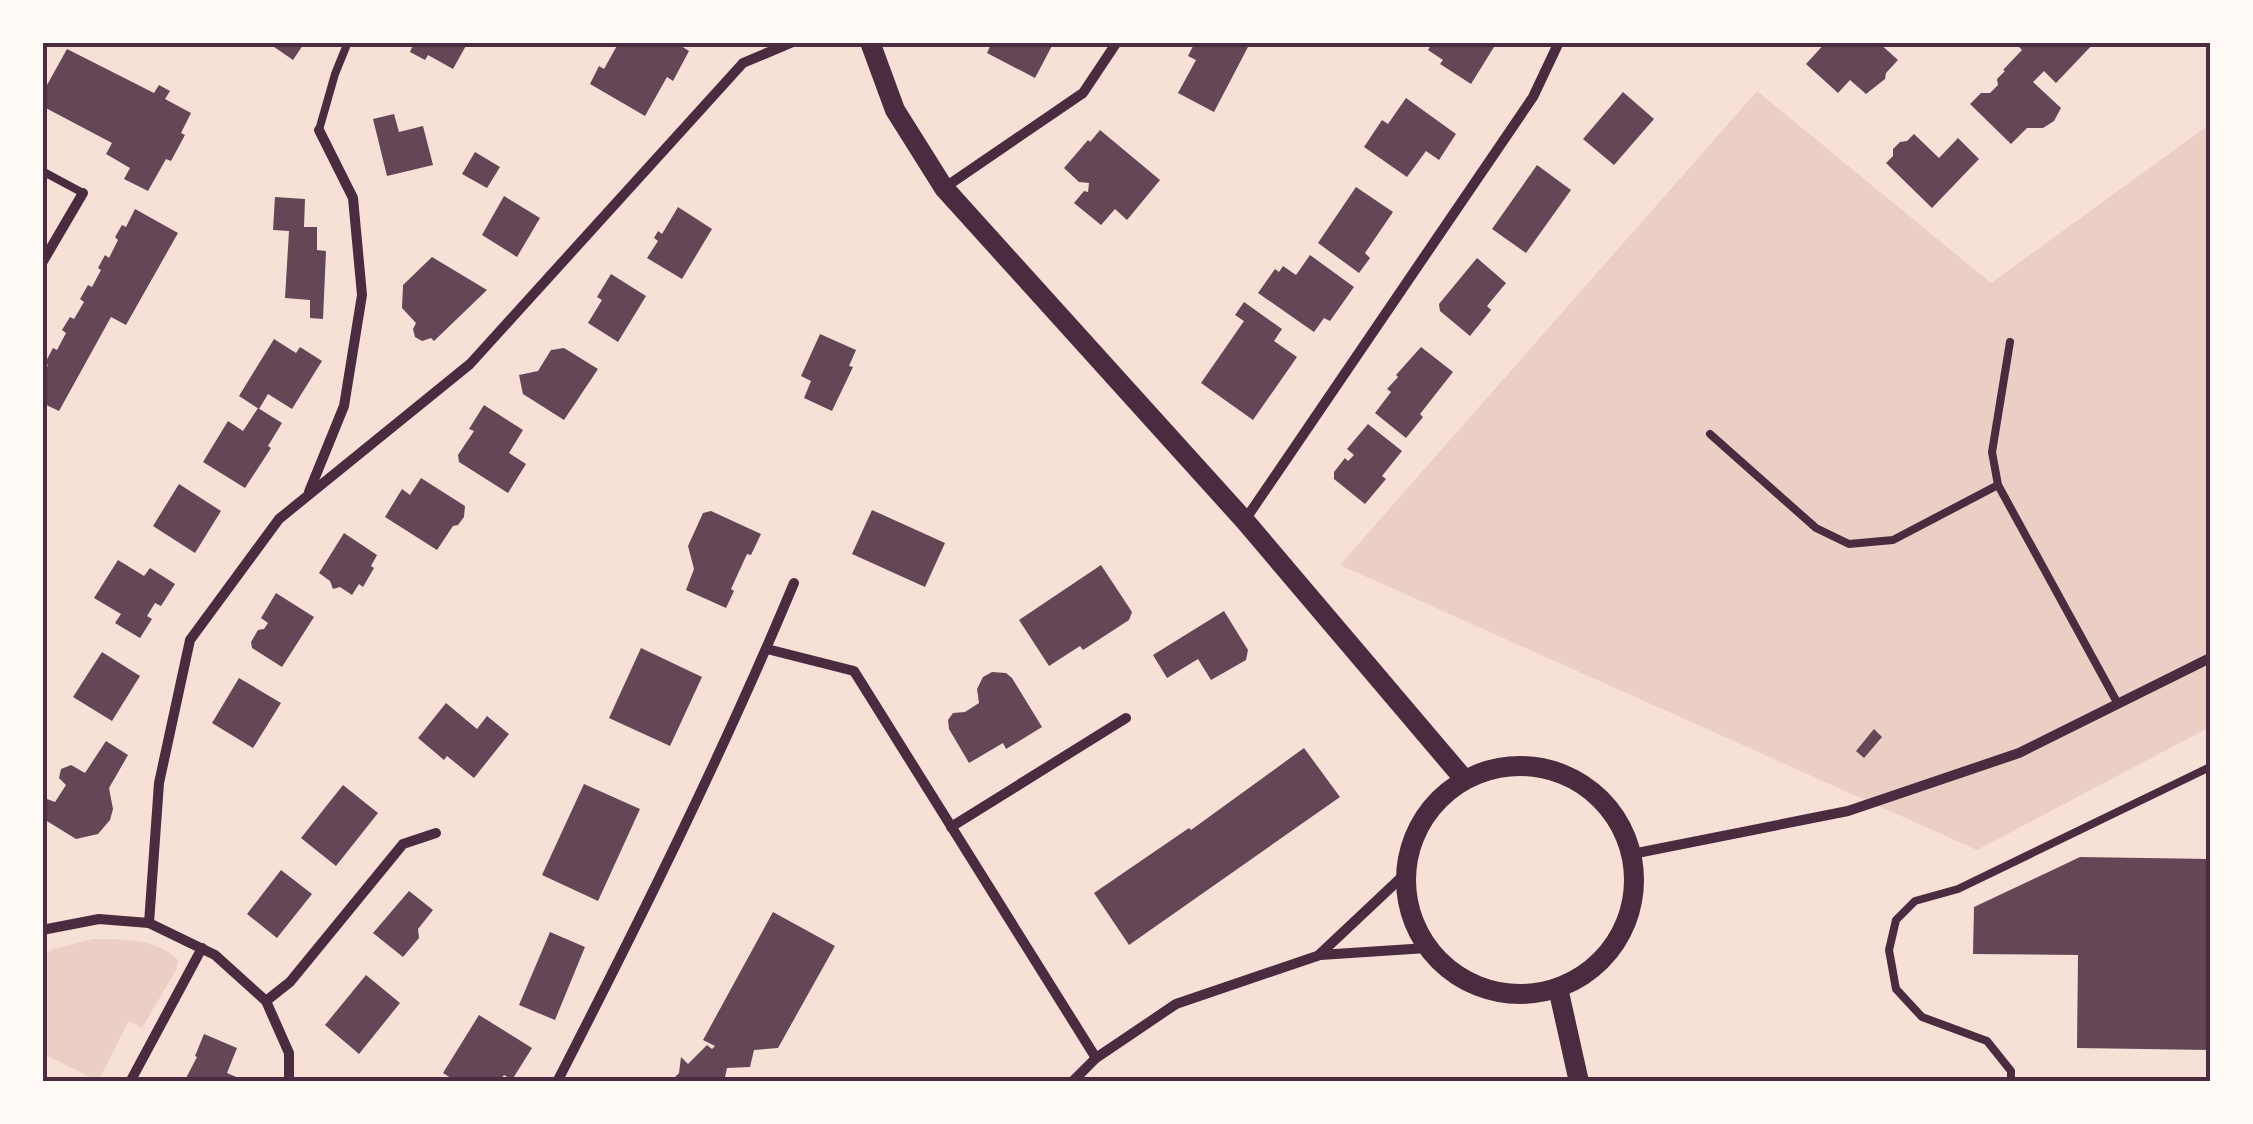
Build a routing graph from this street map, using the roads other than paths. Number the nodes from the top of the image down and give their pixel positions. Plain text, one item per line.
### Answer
1 (348, 42) edge
2 (793, 42) edge
3 (870, 42) edge
4 (1117, 42) edge
5 (1558, 42) edge
6 (319, 130) joint
7 (42, 171) edge
8 (944, 188) junction
9 (82, 193) joint
10 (42, 263) edge
11 (2010, 342) dead end
12 (1710, 434) dead end
13 (1998, 485) junction
14 (308, 494) junction
15 (1245, 521) junction
16 (794, 583) dead end
17 (766, 649) junction
18 (2210, 658) edge
19 (2118, 704) junction
20 (1126, 718) dead end
21 (2210, 768) edge
22 (1464, 779) junction
23 (951, 827) junction
24 (436, 833) dead end
25 (1632, 854) junction
26 (1405, 874) junction
27 (149, 922) junction
28 (42, 930) edge
29 (202, 948) junction
30 (1427, 948) junction
31 (1320, 955) junction
32 (1558, 988) junction
33 (266, 1001) junction
34 (1096, 1058) junction
35 (130, 1082) edge
36 (288, 1082) edge
37 (556, 1082) edge
38 (1072, 1082) edge
39 (1578, 1082) edge
40 (2012, 1082) edge

1 - 6 lane
2 - 14 street
3 - 8 main road
4 - 8 street
5 - 15 street
6 - 14 street
7 - 9 lane
8 - 15 main road
9 - 10 street
11 - 13 lane
12 - 13 lane
13 - 19 lane
14 - 27 street
15 - 22 main road
16 - 17 street
17 - 23 street
17 - 37 street
18 - 19 street
19 - 25 street
20 - 23 street
21 - 40 lane
22 - 25 main road
22 - 26 main road
23 - 34 street
24 - 33 street
25 - 32 main road
26 - 30 main road
26 - 31 street
27 - 28 street
27 - 29 street
29 - 33 street
29 - 35 street
30 - 31 street
30 - 32 main road
31 - 34 street
32 - 39 main road
33 - 36 street
34 - 38 street

